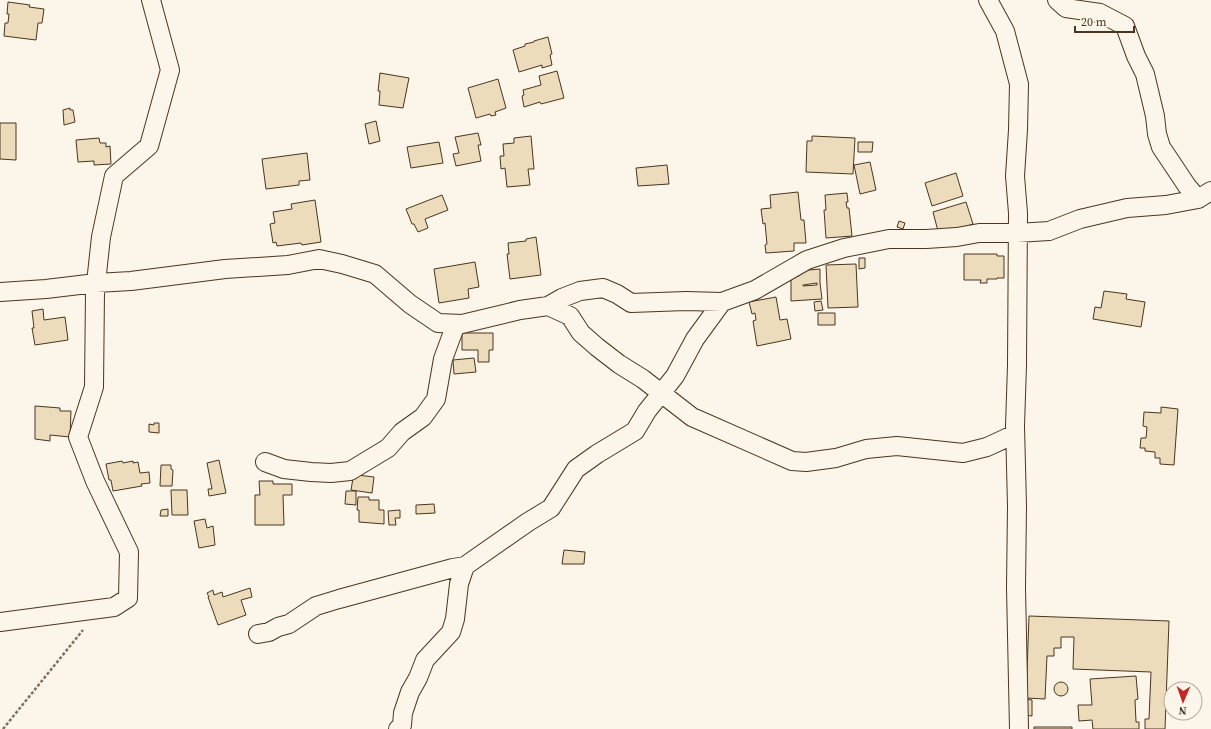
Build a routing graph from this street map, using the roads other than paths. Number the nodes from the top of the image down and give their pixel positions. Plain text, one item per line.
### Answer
1 (151, 0) edge
2 (988, 0) edge
3 (1057, 0) edge
4 (1204, 195) edge
5 (1017, 233) junction
6 (96, 283) junction
7 (0, 292) edge
8 (722, 302) junction
9 (548, 306) junction
10 (456, 324) junction
11 (661, 393) junction
12 (1015, 434) junction
13 (265, 462) dead end
14 (465, 566) junction
15 (0, 622) edge
16 (258, 634) dead end
17 (398, 729) edge
18 (1019, 729) edge

1 - 6 street
2 - 5 street
3 - 4 street
4 - 5 street
5 - 8 street
5 - 12 street
6 - 7 street
6 - 10 street
6 - 15 street
8 - 9 street
8 - 11 street
9 - 10 street
9 - 11 street
10 - 13 street
11 - 12 street
11 - 14 street
12 - 18 street
14 - 16 street
14 - 17 street

